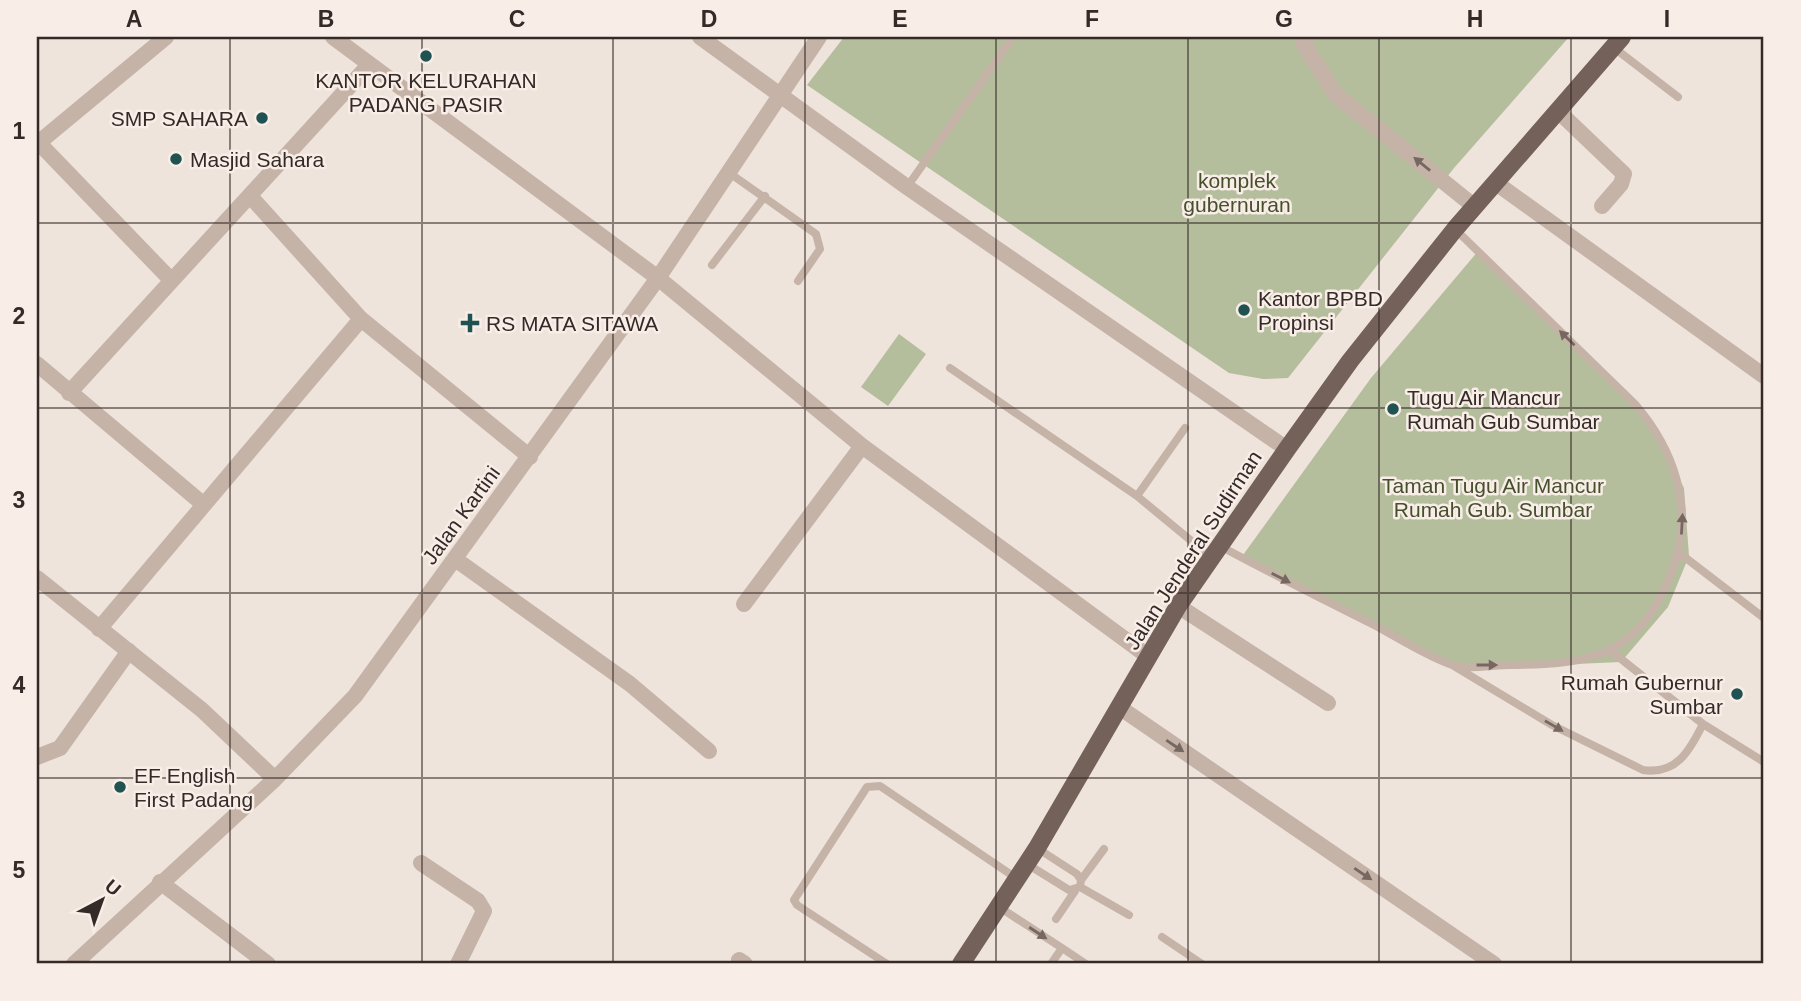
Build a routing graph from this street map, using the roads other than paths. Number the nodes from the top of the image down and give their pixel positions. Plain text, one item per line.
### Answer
1 (166, 37) edge
2 (333, 37) edge
3 (700, 37) edge
4 (819, 37) edge
5 (1013, 37) edge
6 (1308, 37) edge
7 (1618, 42) edge
8 (369, 65) junction
9 (779, 95) junction
10 (1678, 97) dead end
11 (1558, 111) junction
12 (37, 143) edge
13 (729, 172) junction
14 (1496, 183) junction
15 (907, 187) junction
16 (765, 196) junction
17 (251, 197) junction
18 (1602, 206) dead end
19 (1475, 207) junction
20 (1455, 229) junction
21 (712, 265) dead end
22 (658, 278) junction
23 (171, 280) junction
24 (798, 281) dead end
25 (361, 319) junction
26 (37, 365) edge
27 (950, 368) dead end
28 (1764, 376) edge
29 (69, 393) junction
30 (1185, 428) dead end
31 (862, 446) junction
32 (1287, 449) junction
33 (530, 457) junction
34 (1137, 496) junction
35 (203, 504) junction
36 (1216, 552) junction
37 (1678, 552) junction
38 (455, 559) junction
39 (37, 578) edge
40 (744, 604) dead end
41 (1178, 606) junction
42 (1764, 618) edge
43 (99, 629) junction
44 (129, 651) junction
45 (1611, 652) junction
46 (1149, 657) junction
47 (1454, 666) junction
48 (1328, 703) dead end
49 (1119, 707) junction
50 (1703, 724) junction
51 (709, 751) dead end
52 (37, 757) edge
53 (1764, 762) edge
54 (275, 779) junction
55 (1037, 848) junction
56 (1104, 849) dead end
57 (421, 863) dead end
58 (1022, 871) junction
59 (160, 882) junction
60 (1079, 886) junction
61 (999, 907) junction
62 (1129, 915) dead end
63 (1056, 919) dead end
64 (1162, 937) dead end
65 (1062, 948) junction
66 (966, 960) edge
67 (74, 964) edge
68 (268, 964) edge
69 (458, 964) edge
70 (887, 964) edge
71 (1051, 964) edge
72 (1086, 964) edge
73 (1202, 964) edge
74 (1494, 964) edge

1 - 12 street
2 - 8 street
3 - 9 street
4 - 9 street, Jalan Kartini
5 - 15 lane
19 -> 6 street
7 - 10 lane
7 - 11 main road, Jalan Jenderal Sudirman
8 - 17 street
8 - 22 street
9 - 13 street, Jalan Kartini
9 - 15 street
11 - 14 main road, Jalan Jenderal Sudirman
11 - 18 street
12 - 23 street
13 - 16 lane
13 - 22 street, Jalan Kartini
14 - 19 main road, Jalan Jenderal Sudirman
14 - 28 street
15 - 32 street
16 - 21 lane
16 - 24 lane
17 - 23 street
17 - 25 street
19 - 20 main road, Jalan Jenderal Sudirman
20 - 32 main road, Jalan Jenderal Sudirman
37 -> 20 lane
22 - 31 street
22 - 33 street, Jalan Kartini
23 - 29 street
25 - 33 street
25 - 35 street
26 - 29 street
27 - 34 lane
29 - 35 street
30 - 34 lane
31 - 40 street
31 - 46 street
32 - 36 main road, Jalan Jenderal Sudirman
33 - 38 street, Jalan Kartini
34 - 36 lane
35 - 43 street
36 - 41 main road, Jalan Jenderal Sudirman
36 -> 47 lane
37 - 42 lane
37 - 45 lane
38 - 51 street
38 - 54 street, Jalan Kartini
39 - 43 street
41 - 46 main road, Jalan Jenderal Sudirman
41 - 48 street
43 - 44 street
44 - 52 street
44 - 54 street
47 -> 45 lane
45 - 50 lane
46 - 49 main road, Jalan Jenderal Sudirman
47 -> 50 lane
49 - 55 main road, Jalan Jenderal Sudirman
49 -> 74 street
50 - 53 lane
54 - 59 street, Jalan Kartini
55 - 58 main road, Jalan Jenderal Sudirman
55 - 60 lane
56 - 60 lane
57 - 69 street
58 - 60 lane
58 - 61 main road, Jalan Jenderal Sudirman
58 - 70 lane
59 - 67 street, Jalan Kartini
59 - 68 street
60 - 62 lane
60 - 63 lane
61 -> 65 lane
61 - 66 main road, Jalan Jenderal Sudirman
64 - 73 lane
65 - 71 lane
65 - 72 lane

